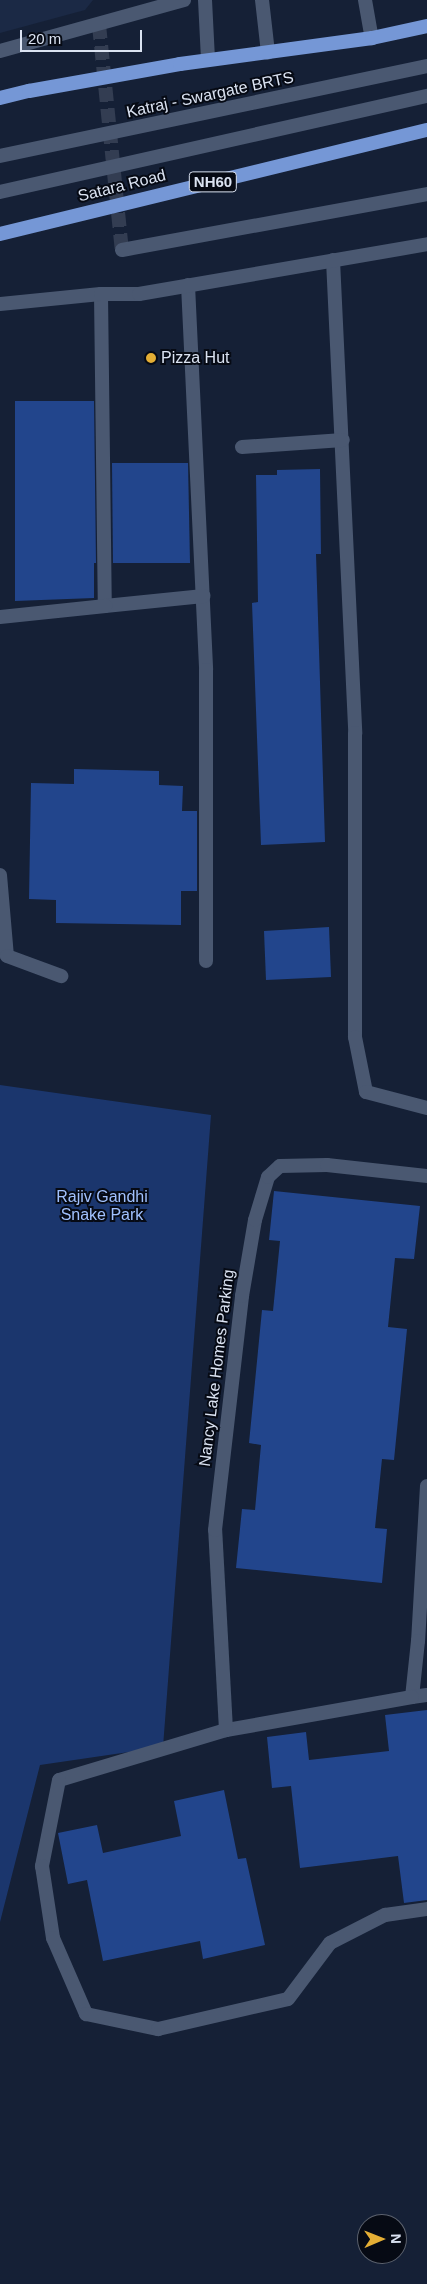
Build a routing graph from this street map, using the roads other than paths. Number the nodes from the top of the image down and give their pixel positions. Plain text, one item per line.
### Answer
1 (184, 0) edge
2 (205, 0) edge
3 (262, 0) edge
4 (365, 0) edge
5 (427, 26) edge
6 (372, 38) junction
7 (0, 51) edge
8 (268, 53) junction
9 (208, 60) junction
10 (427, 66) edge
11 (427, 96) edge
12 (0, 98) edge
13 (427, 130) edge
14 (0, 156) edge
15 (0, 192) edge
16 (427, 194) edge
17 (0, 234) edge
18 (427, 244) edge
19 (122, 250) dead end
20 (333, 260) junction
21 (188, 285) junction
22 (101, 294) junction
23 (0, 304) edge
24 (343, 440) junction
25 (242, 448) dead end
26 (203, 596) junction
27 (105, 606) junction
28 (0, 618) edge
29 (0, 875) edge
30 (206, 961) dead end
31 (61, 976) dead end
32 (427, 1108) edge
33 (427, 1176) edge
34 (427, 1486) edge
35 (427, 1695) edge
36 (412, 1697) junction
37 (226, 1730) junction
38 (427, 1909) edge

1 - 7 street
2 - 9 street
3 - 8 street
4 - 6 street
5 - 6 highway
6 - 8 highway
8 - 9 highway
9 - 12 highway
10 - 14 street, Katraj - Swargate BRTS
11 - 15 street
13 - 17 highway, Satara Road / NH60
16 - 19 street
18 - 20 street
20 - 21 street
20 - 24 street
21 - 22 street
21 - 26 street
22 - 23 street
22 - 27 street
24 - 25 street
24 - 32 street
26 - 27 street
26 - 30 street
27 - 28 street
29 - 31 street
33 - 37 street, Nancy Lake Homes Parking
34 - 36 street
35 - 36 street
36 - 37 street
37 - 38 street

